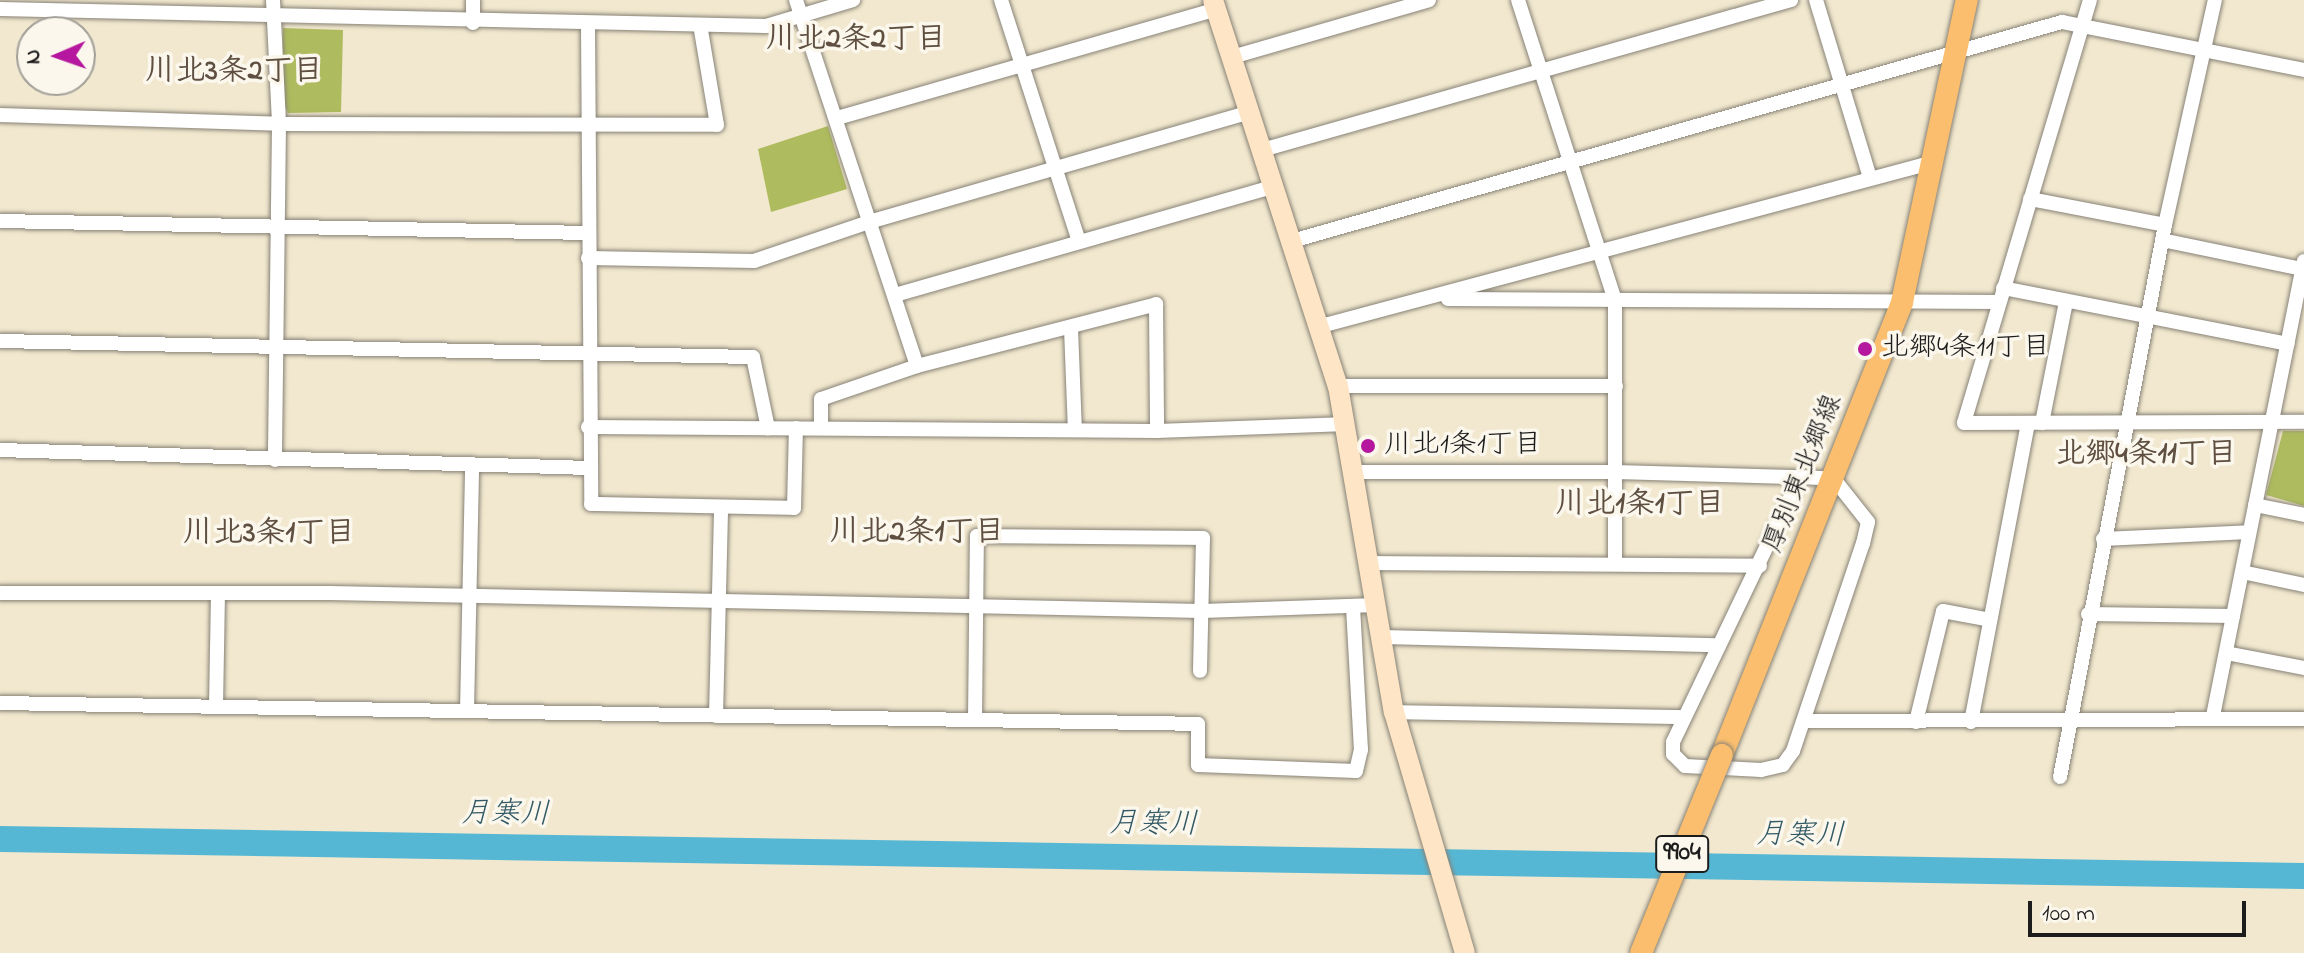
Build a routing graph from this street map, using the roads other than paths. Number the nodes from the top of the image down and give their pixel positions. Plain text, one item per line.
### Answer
1 (473, 0) edge
2 (796, 0) edge
3 (853, 0) edge
4 (1001, 0) edge
5 (1429, 0) edge
6 (1518, 0) edge
7 (1791, 0) edge
8 (1816, 0) edge
9 (1967, 0) edge
10 (2090, 0) edge
11 (2215, 0) edge
12 (77, 4) edge
13 (1215, 4) edge
14 (273, 7) edge
15 (0, 9) edge
16 (801, 15) junction
17 (473, 23) junction
18 (700, 25) junction
19 (588, 26) junction
20 (2084, 27) junction
21 (2205, 51) junction
22 (1956, 52) junction
23 (1232, 57) junction
24 (1024, 64) junction
25 (2304, 70) edge
26 (1541, 71) junction
27 (1845, 83) junction
28 (1250, 112) junction
29 (0, 115) edge
30 (837, 118) junction
31 (279, 124) junction
32 (588, 128) junction
33 (1262, 150) junction
34 (1572, 161) junction
35 (1934, 162) junction
36 (1056, 169) junction
37 (1870, 178) junction
38 (1274, 186) junction
39 (2030, 199) junction
40 (0, 221) edge
41 (869, 222) junction
42 (279, 228) junction
43 (588, 233) junction
44 (2164, 233) junction
45 (1292, 241) junction
46 (1079, 242) junction
47 (1602, 250) junction
48 (588, 258) junction
49 (2303, 265) edge
50 (895, 295) junction
51 (2001, 295) junction
52 (1431, 299) junction
53 (1615, 301) junction
54 (1902, 302) junction
55 (2066, 302) junction
56 (2150, 316) junction
57 (1321, 326) junction
58 (1071, 328) junction
59 (0, 341) edge
60 (2288, 344) junction
61 (277, 346) junction
62 (588, 351) junction
63 (917, 366) junction
64 (1338, 386) junction
65 (1616, 386) junction
66 (2128, 421) junction
67 (2271, 422) junction
68 (2304, 422) edge
69 (2035, 423) junction
70 (1347, 424) junction
71 (588, 427) junction
72 (768, 428) junction
73 (796, 428) junction
74 (821, 428) junction
75 (1075, 430) junction
76 (1157, 431) junction
77 (0, 450) edge
78 (275, 460) junction
79 (472, 465) junction
80 (590, 468) junction
81 (1356, 472) junction
82 (1616, 472) junction
83 (1800, 477) junction
84 (1834, 479) junction
85 (2255, 505) junction
86 (721, 507) junction
87 (2304, 515) edge
88 (2249, 532) junction
89 (2103, 539) junction
90 (1370, 563) junction
91 (1615, 563) junction
92 (1760, 566) junction
93 (2242, 572) junction
94 (2304, 585) edge
95 (0, 593) edge
96 (218, 593) junction
97 (469, 595) junction
98 (720, 601) junction
99 (1376, 605) junction
100 (976, 606) junction
101 (1353, 606) junction
102 (1202, 611) junction
103 (2088, 614) junction
104 (2233, 616) junction
105 (1990, 620) junction
106 (1380, 637) junction
107 (1719, 645) junction
108 (2226, 653) junction
109 (2304, 668) edge
110 (1200, 671) dead end
111 (0, 703) edge
112 (216, 707) junction
113 (467, 711) junction
114 (1394, 712) junction
115 (716, 716) junction
116 (2213, 716) junction
117 (1682, 717) junction
118 (2304, 719) edge
119 (975, 720) junction
120 (1804, 721) junction
121 (1916, 722) junction
122 (1971, 722) junction
123 (2068, 723) junction
124 (2060, 777) dead end
125 (1465, 953) edge
126 (1641, 953) edge

1 - 17 street
2 - 16 street
3 - 16 street
4 - 24 street
5 - 23 street
6 - 26 street
7 - 26 street
8 - 27 street
9 - 22 main road, 厚別東北郷線 / 9904
10 - 20 street
11 - 21 street
12 - 14 street
12 - 15 street
13 - 23 street
13 - 24 street
14 - 17 street
14 - 31 street
16 - 18 street
16 - 30 street
17 - 19 street
18 - 19 street
18 - 32 street
19 - 32 street
20 - 21 street
20 - 22 street
20 - 39 street
21 - 25 street
21 - 44 street
22 - 27 street
22 - 35 main road, 厚別東北郷線 / 9904
23 - 28 street
24 - 30 street
24 - 36 street
26 - 33 street
26 - 34 street
27 - 34 street
27 - 37 street
28 - 33 street
28 - 36 street
29 - 31 street
30 - 41 street
31 - 32 street
31 - 42 street
32 - 43 street
33 - 38 street
34 - 45 street
34 - 47 street
35 - 37 street
35 - 54 main road, 厚別東北郷線 / 9904
36 - 41 street
36 - 46 street
37 - 47 street
38 - 45 street
38 - 46 street
39 - 44 street
39 - 51 street
40 - 42 street
41 - 48 street
41 - 50 street
42 - 43 street
42 - 61 street
43 - 48 street
44 - 49 street
44 - 56 street
45 - 57 street
46 - 50 street
47 - 52 street
47 - 53 street
48 - 62 street
49 - 60 street
50 - 63 street
51 - 54 street
51 - 55 street
51 - 69 street
52 - 53 street
52 - 57 street
53 - 54 street
53 - 65 street
54 - 84 main road, 厚別東北郷線 / 9904
55 - 56 street
55 - 69 street
56 - 60 street
56 - 66 street
57 - 64 street
58 - 63 street
58 - 75 street
58 - 76 street
59 - 61 street
60 - 67 street
61 - 62 street
61 - 78 street
62 - 71 street
62 - 72 street
63 - 74 street
64 - 65 street
64 - 70 street
65 - 82 street
66 - 67 street
66 - 69 street
66 - 89 street
67 - 68 street
67 - 85 street
69 - 105 street
70 - 76 street
70 - 81 street
71 - 72 street
71 - 80 street
72 - 73 street
73 - 74 street
73 - 86 street
74 - 75 street
75 - 76 street
77 - 78 street
78 - 79 street
79 - 80 street
79 - 97 street
80 - 86 street
81 - 82 street
81 - 90 street
82 - 83 street
82 - 91 street
83 - 84 street
83 - 92 street
84 - 120 street
84 - 126 main road, 厚別東北郷線 / 9904, bridge
85 - 87 street
85 - 88 street
86 - 98 street
88 - 89 street
88 - 93 street
89 - 103 street
90 - 91 street
90 - 99 street
91 - 92 street
92 - 107 street
93 - 94 street
93 - 104 street
95 - 96 street
96 - 97 street
96 - 112 street
97 - 98 street
97 - 113 street
98 - 100 street
98 - 115 street
99 - 101 street
99 - 106 street
100 - 102 street
100 - 102 street
100 - 119 street
101 - 102 street
101 - 119 street
102 - 110 street
103 - 104 street
103 - 123 street
104 - 108 street
105 - 121 street
105 - 122 street
106 - 107 street
106 - 114 street
107 - 117 street
108 - 109 street
108 - 116 street
111 - 112 street
112 - 113 street
113 - 115 street
114 - 117 street
114 - 125 street
115 - 119 street
116 - 118 street
116 - 123 street
117 - 120 street
120 - 121 street
121 - 122 street
122 - 123 street
123 - 124 street

